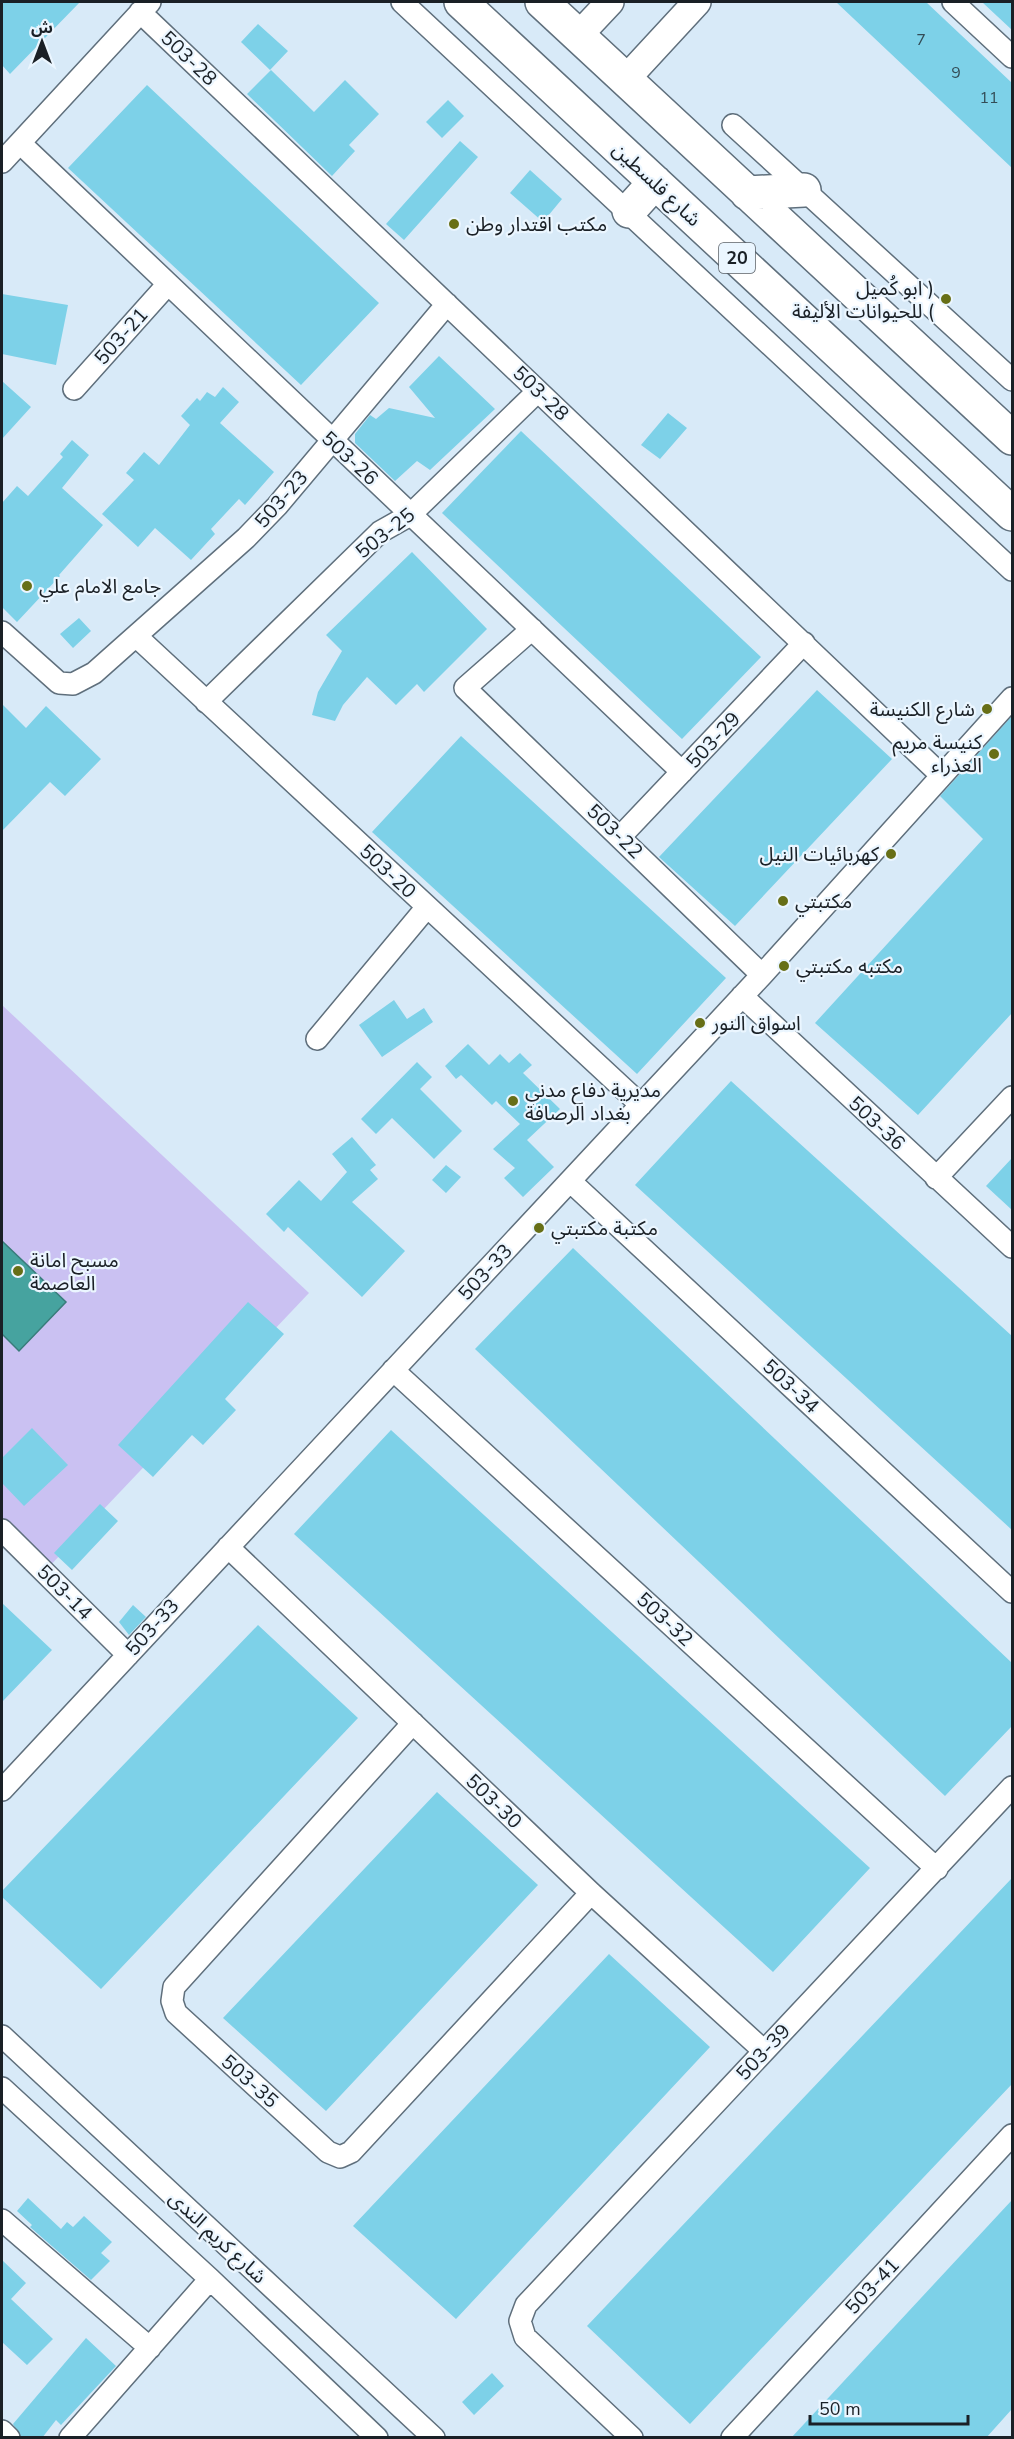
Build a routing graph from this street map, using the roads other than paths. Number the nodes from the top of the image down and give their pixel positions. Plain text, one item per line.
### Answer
1 (402, 2) edge
2 (461, 2) edge
3 (542, 2) edge
4 (610, 2) edge
5 (697, 2) edge
6 (953, 2) edge
7 (145, 7) edge
8 (578, 36) junction
9 (1012, 57) edge
10 (625, 80) junction
11 (733, 125) dead end
12 (20, 143) junction
13 (2, 162) edge
14 (655, 182) junction
15 (804, 190) junction
16 (747, 193) junction
17 (629, 211) junction
18 (168, 284) junction
19 (447, 303) junction
20 (1012, 380) edge
21 (74, 389) dead end
22 (538, 391) junction
23 (1012, 438) edge
24 (330, 439) junction
25 (1012, 514) edge
26 (411, 515) junction
27 (1012, 570) edge
28 (532, 630) junction
29 (2, 632) edge
30 (136, 636) junction
31 (804, 643) junction
32 (1012, 698) edge
33 (206, 702) junction
34 (682, 772) junction
35 (941, 775) junction
36 (621, 836) junction
37 (427, 907) junction
38 (762, 975) junction
39 (742, 996) junction
40 (317, 1039) dead end
41 (1012, 1097) edge
42 (641, 1105) junction
43 (936, 1178) junction
44 (570, 1181) junction
45 (1012, 1247) edge
46 (393, 1370) junction
47 (2, 1530) edge
48 (228, 1547) junction
49 (1012, 1592) edge
50 (128, 1655) junction
51 (413, 1723) junction
52 (1012, 1787) edge
53 (2, 1790) edge
54 (937, 1869) junction
55 (591, 1893) junction
56 (2, 2036) edge
57 (764, 2051) junction
58 (2, 2088) edge
59 (1012, 2135) edge
60 (2, 2220) edge
61 (210, 2279) junction
62 (150, 2348) junction
63 (2, 2431) edge
64 (9, 2438) edge
65 (70, 2438) edge
66 (377, 2438) edge
67 (434, 2438) edge
68 (632, 2438) edge
69 (732, 2438) edge

1 - 17 street
2 - 14 main road, شارع فلسطين / 20
3 - 8 main road
4 - 8 street
5 - 10 street
6 - 9 street
7 - 12 street
7 - 19 street, 503-28
8 - 10 main road
10 - 16 main road
11 - 15 street
12 - 13 street
12 - 18 street, 503-26
14 - 17 main road
14 - 25 main road, شارع فلسطين / 20
15 - 16 main road
15 - 20 street
16 - 23 main road
17 - 27 street
18 - 21 street, 503-21
18 - 24 street, 503-26
19 - 22 street, 503-28
19 - 24 street, 503-23
22 - 26 street, 503-25
22 - 31 street, 503-28
24 - 26 street, 503-26
24 - 30 street, 503-23
26 - 28 street, 503-26
26 - 33 street, 503-25
28 - 34 street, 503-26
28 - 36 street, 503-22
29 - 30 street, 503-23
30 - 33 street, 503-20
31 - 34 street, 503-29
31 - 35 street, 503-28
32 - 35 street, 503-33
33 - 37 street, 503-20
34 - 36 street, 503-29
35 - 38 street, 503-33
36 - 38 street, 503-22
37 - 40 street
37 - 42 street, 503-20
38 - 39 street, 503-33
39 - 42 street, 503-33
39 - 43 street, 503-36
41 - 43 street
42 - 44 street, 503-33
43 - 45 street, 503-36
44 - 46 street, 503-33
44 - 49 street, 503-34
46 - 48 street, 503-33
46 - 54 street, 503-32
47 - 50 street, 503-14
48 - 50 street, 503-33
48 - 51 street, 503-30
50 - 53 street, 503-33
51 - 55 street, 503-30
51 - 55 street, 503-35
52 - 54 street, 503-39
54 - 57 street, 503-39
55 - 57 street, 503-30
56 - 67 street, شارع كريم الندى
57 - 68 street, 503-39
58 - 61 street, شارع كريم الندى
59 - 69 street, 503-41
60 - 62 street
61 - 62 street
61 - 66 street, شارع كريم الندى
62 - 65 street
63 - 64 street

